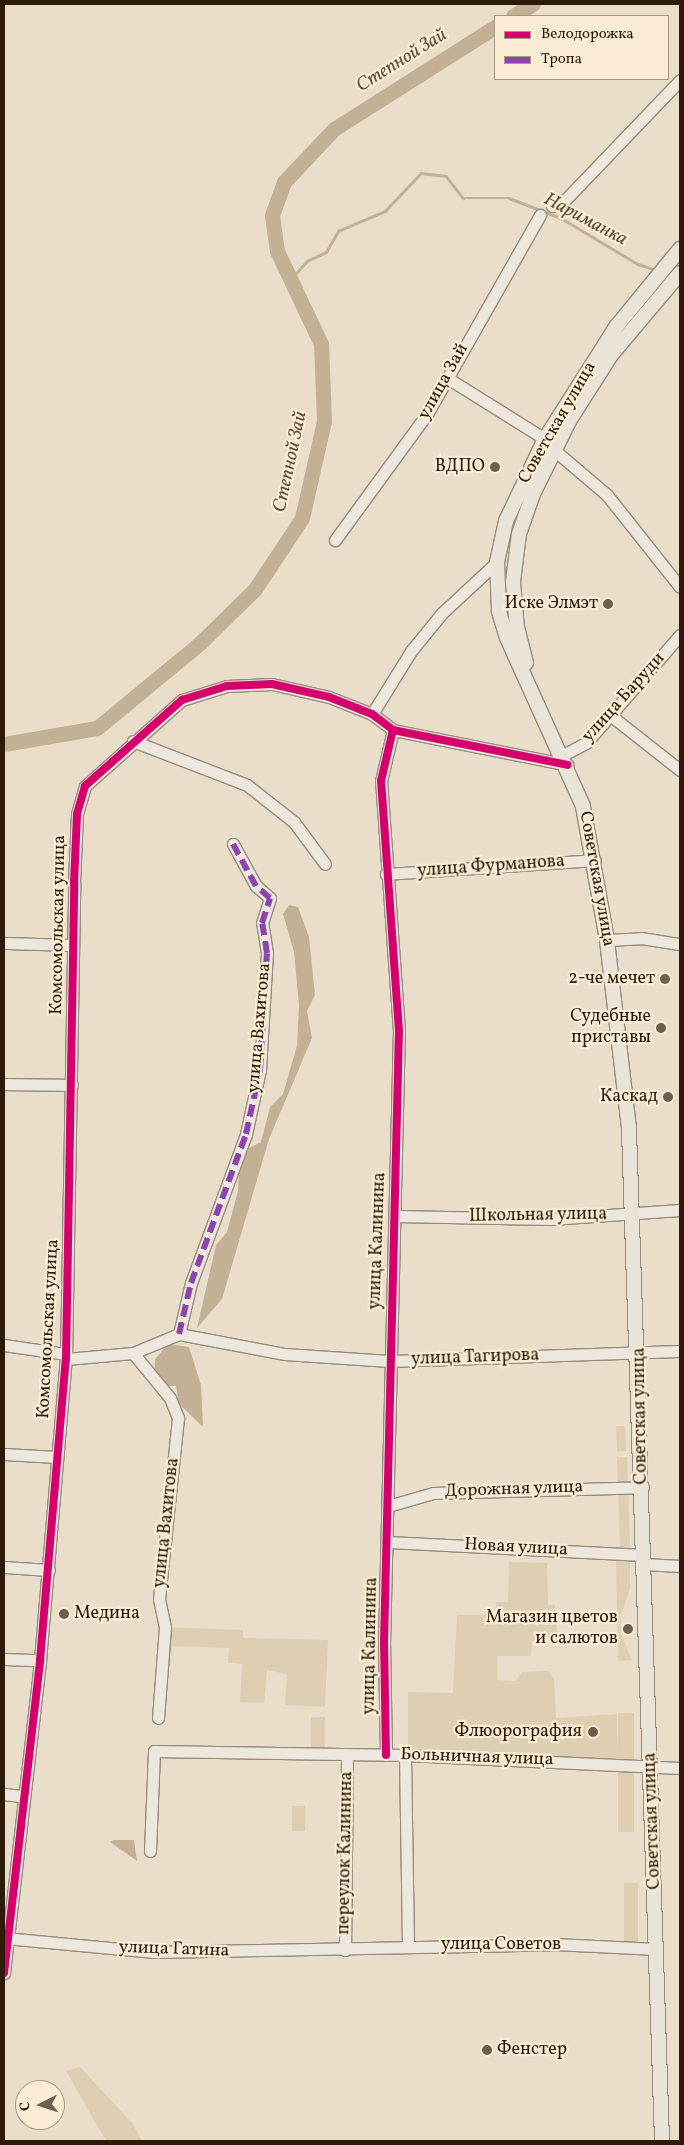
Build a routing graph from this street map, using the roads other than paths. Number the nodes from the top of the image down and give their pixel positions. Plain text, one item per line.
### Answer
1 (680, 80) edge
2 (552, 206) dead end
3 (540, 215) dead end
4 (680, 249) edge
5 (680, 273) edge
6 (606, 352) junction
7 (449, 379) junction
8 (549, 444) junction
9 (335, 540) dead end
10 (497, 562) junction
11 (680, 587) edge
12 (680, 635) edge
13 (539, 704) junction
14 (372, 714) junction
15 (610, 715) junction
16 (393, 730) junction
17 (133, 741) junction
18 (566, 760) junction
19 (680, 770) edge
20 (233, 844) dead end
21 (595, 860) junction
22 (325, 864) dead end
23 (386, 874) junction
24 (607, 940) junction
25 (4, 943) edge
26 (680, 944) edge
27 (73, 945) junction
28 (4, 1084) edge
29 (72, 1085) junction
30 (680, 1210) edge
31 (634, 1214) junction
32 (395, 1216) junction
33 (179, 1334) junction
34 (4, 1346) edge
35 (639, 1351) junction
36 (680, 1351) edge
37 (133, 1353) junction
38 (66, 1357) junction
39 (389, 1361) junction
40 (4, 1454) edge
41 (57, 1457) junction
42 (643, 1487) junction
43 (388, 1506) junction
44 (388, 1542) junction
45 (644, 1559) junction
46 (680, 1566) edge
47 (4, 1567) edge
48 (49, 1570) junction
49 (4, 1659) edge
50 (40, 1660) junction
51 (158, 1718) dead end
52 (347, 1755) junction
53 (386, 1755) junction
54 (404, 1755) junction
55 (651, 1766) junction
56 (680, 1768) edge
57 (4, 1794) edge
58 (21, 1796) junction
59 (150, 1851) dead end
60 (7, 1938) edge
61 (408, 1946) junction
62 (657, 1949) junction
63 (345, 1950) junction
64 (4, 1973) edge
65 (662, 2141) edge

1 - 2 street
3 - 7 street, улица Зай
4 - 6 main road, Советская улица
5 - 6 main road, Советская улица
6 - 8 main road, Советская улица
7 - 8 street
7 - 9 street, улица Зай
8 - 10 main road, Советская улица
8 - 11 street
8 - 13 main road, Советская улица
10 - 13 main road, Советская улица
10 - 14 street
12 - 15 street, улица Баруди
13 - 18 main road, Советская улица
14 - 16 street, Комсомольская улица
14 - 17 street, Комсомольская улица
15 - 18 street, улица Баруди
15 - 19 street
16 - 18 street
16 - 23 street, улица Калинина
17 - 22 street
17 - 27 street, Комсомольская улица
18 - 21 main road, Советская улица
20 - 33 street, улица Вахитова
21 - 23 street, улица Фурманова
21 - 24 main road, Советская улица
23 - 32 street, улица Калинина
24 - 26 street
24 - 31 main road, Советская улица
25 - 27 street
27 - 29 street, Комсомольская улица
28 - 29 street
29 - 38 street, Комсомольская улица
30 - 31 street, Школьная улица
31 - 32 street, Школьная улица
31 - 35 main road, Советская улица
32 - 39 street, улица Калинина
33 - 37 street
33 - 39 street, улица Тагирова
34 - 38 street
35 - 36 street, улица Тагирова
35 - 39 street, улица Тагирова
35 - 42 main road, Советская улица
37 - 38 street
37 - 51 street, улица Вахитова
38 - 41 street, Комсомольская улица
39 - 43 street, улица Калинина
40 - 41 street
41 - 48 street, Комсомольская улица
42 - 43 street, Дорожная улица
42 - 45 main road, Советская улица
43 - 44 street, улица Калинина
44 - 45 street, Новая улица
44 - 53 street, улица Калинина
45 - 46 street, Новая улица
45 - 55 main road, Советская улица
47 - 48 street
48 - 50 street, Комсомольская улица
49 - 50 street
50 - 58 street, Комсомольская улица
52 - 53 street, Больничная улица
52 - 59 street, Больничная улица
52 - 63 street, переулок Калинина
53 - 54 street, Больничная улица
54 - 55 street, Больничная улица
54 - 61 street
55 - 56 street, Больничная улица
55 - 62 main road, Советская улица
57 - 58 street
58 - 60 street, Комсомольская улица
60 - 63 street, улица Гатина
60 - 64 street, Комсомольская улица
61 - 62 street, улица Советов
61 - 63 street, улица Советов
62 - 65 main road, Советская улица

